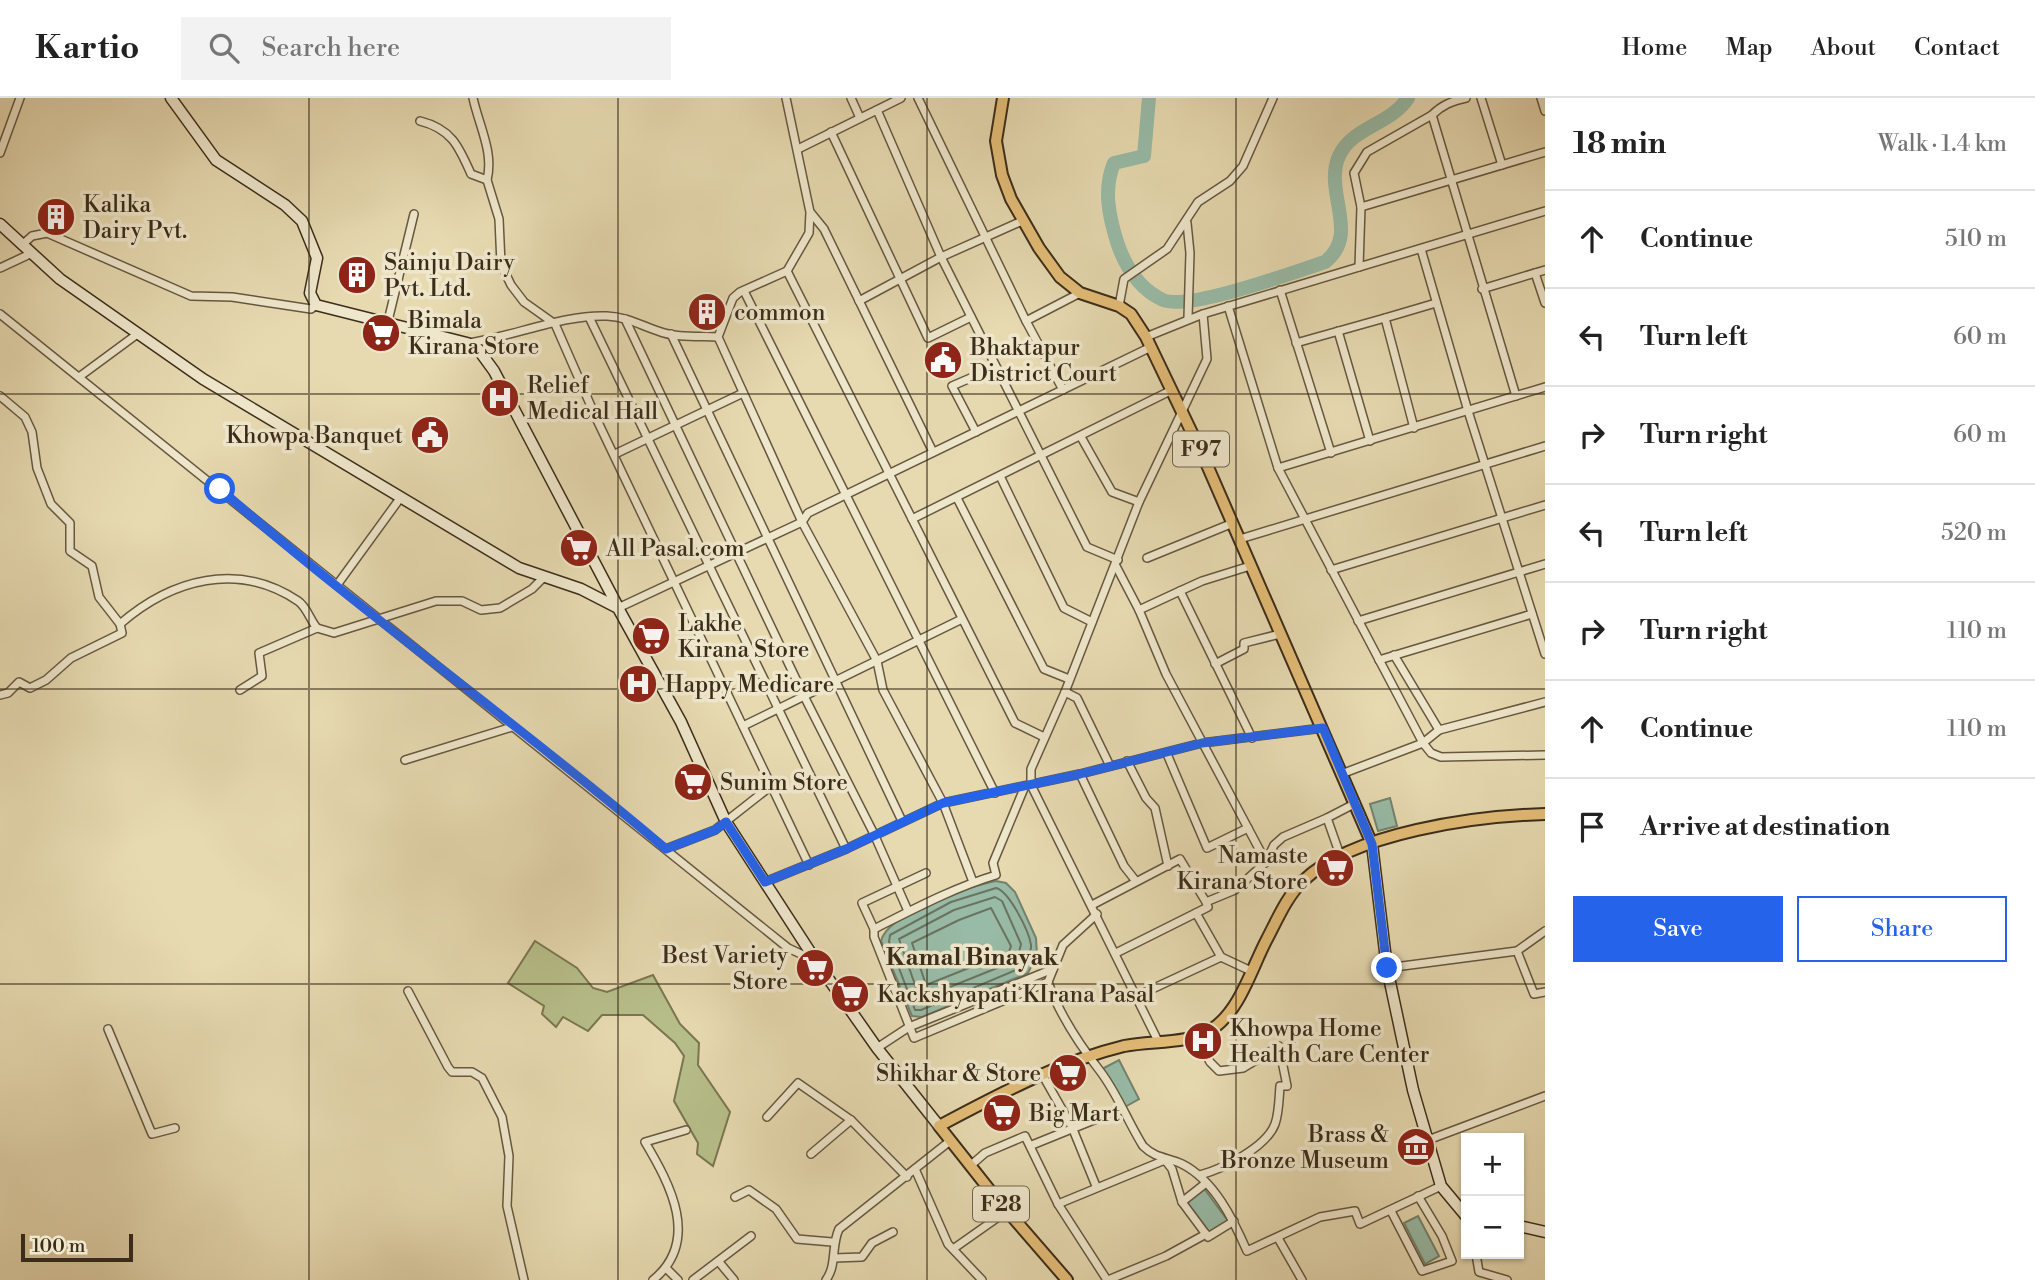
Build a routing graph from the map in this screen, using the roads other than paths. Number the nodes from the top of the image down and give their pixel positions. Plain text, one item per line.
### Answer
1 (20, 98) edge
2 (170, 98) edge
3 (473, 98) edge
4 (786, 98) edge
5 (851, 98) edge
6 (901, 98) edge
7 (918, 98) edge
8 (1003, 98) edge
9 (1273, 98) edge
10 (1466, 98) edge
11 (1480, 98) edge
12 (1541, 98) edge
13 (877, 110) junction
14 (1545, 111) edge
15 (1432, 116) junction
16 (860, 118) junction
17 (420, 121) dead end
18 (831, 132) junction
19 (798, 149) junction
20 (1545, 152) edge
21 (0, 153) edge
22 (1502, 165) junction
23 (487, 180) junction
24 (1451, 182) junction
25 (1360, 207) junction
26 (1545, 211) edge
27 (810, 212) junction
28 (414, 214) dead end
29 (1022, 221) junction
30 (1187, 223) junction
31 (0, 224) edge
32 (1466, 235) junction
33 (986, 236) junction
34 (22, 245) junction
35 (1421, 249) junction
36 (30, 254) junction
37 (941, 257) junction
38 (1359, 267) junction
39 (0, 268) edge
40 (1545, 270) edge
41 (787, 271) junction
42 (1535, 273) junction
43 (901, 277) junction
44 (1482, 289) junction
45 (1280, 290) junction
46 (744, 291) junction
47 (1080, 293) junction
48 (859, 301) junction
49 (1436, 303) junction
50 (1545, 303) edge
51 (316, 305) junction
52 (1119, 306) junction
53 (1228, 306) junction
54 (0, 314) edge
55 (1203, 314) junction
56 (1188, 315) junction
57 (589, 317) junction
58 (971, 317) junction
59 (1385, 318) junction
60 (625, 319) junction
61 (1026, 321) junction
62 (555, 324) junction
63 (387, 325) junction
64 (1338, 331) junction
65 (671, 334) junction
66 (136, 335) junction
67 (718, 337) junction
68 (1148, 342) junction
69 (467, 343) junction
70 (1296, 343) junction
71 (996, 367) junction
72 (79, 377) junction
73 (1545, 387) edge
74 (1063, 390) junction
75 (1172, 390) junction
76 (743, 393) junction
77 (0, 396) edge
78 (1516, 396) junction
79 (1182, 409) junction
80 (708, 411) junction
81 (1018, 411) junction
82 (1468, 411) junction
83 (676, 425) junction
84 (1414, 428) junction
85 (976, 432) junction
86 (1081, 437) junction
87 (647, 438) junction
88 (1370, 441) junction
89 (1545, 446) edge
90 (933, 453) junction
91 (1331, 453) junction
92 (615, 454) junction
93 (1041, 456) junction
94 (1486, 464) junction
95 (1278, 468) junction
96 (891, 473) junction
97 (1000, 476) junction
98 (845, 496) junction
99 (401, 497) junction
100 (957, 498) junction
101 (1139, 502) junction
102 (1545, 505) edge
103 (1503, 518) junction
104 (912, 519) junction
105 (1305, 520) junction
106 (802, 522) junction
107 (1233, 523) junction
108 (767, 539) junction
109 (1240, 540) junction
110 (738, 554) junction
111 (1147, 558) dead end
112 (1117, 563) junction
113 (1545, 564) edge
114 (711, 566) junction
115 (1250, 566) junction
116 (1331, 570) junction
117 (1519, 572) junction
118 (542, 579) junction
119 (677, 583) junction
120 (337, 585) junction
121 (1180, 591) junction
122 (618, 608) junction
123 (1139, 610) junction
124 (1532, 614) junction
125 (376, 619) junction
126 (962, 619) junction
127 (1357, 621) junction
128 (1092, 622) junction
129 (120, 624) junction
130 (317, 628) junction
131 (1280, 634) junction
132 (918, 641) junction
133 (1545, 654) edge
134 (1394, 655) junction
135 (1380, 660) junction
136 (877, 661) junction
137 (1215, 664) junction
138 (1069, 679) junction
139 (835, 682) junction
140 (240, 690) dead end
141 (1065, 692) junction
142 (0, 695) edge
143 (804, 696) junction
144 (1545, 702) edge
145 (778, 709) junction
146 (743, 726) junction
147 (512, 727) junction
148 (1323, 728) junction
149 (1438, 730) junction
150 (1044, 737) junction
151 (1252, 738) junction
152 (1202, 743) junction
153 (1423, 743) junction
154 (1167, 754) junction
155 (1545, 755) edge
156 (405, 760) dead end
157 (1127, 761) junction
158 (1110, 766) junction
159 (1080, 774) junction
160 (1343, 774) junction
161 (1028, 785) junction
162 (771, 786) junction
163 (995, 793) junction
164 (943, 803) junction
165 (1356, 803) junction
166 (1545, 814) edge
167 (1327, 818) junction
168 (902, 821) junction
169 (726, 822) junction
170 (1248, 828) junction
171 (874, 834) junction
172 (1372, 844) junction
173 (666, 849) junction
174 (846, 849) junction
175 (1340, 855) junction
176 (1266, 862) junction
177 (809, 865) junction
178 (1168, 866) junction
179 (926, 873) dead end
180 (1135, 880) junction
181 (765, 882) junction
182 (973, 882) junction
183 (897, 886) junction
184 (1206, 902) junction
185 (1092, 905) junction
186 (908, 911) junction
187 (1196, 913) junction
188 (1097, 914) junction
189 (874, 929) junction
190 (1545, 931) edge
191 (1517, 951) junction
192 (1116, 953) junction
193 (1221, 957) junction
194 (816, 961) junction
195 (1387, 968) junction
196 (1053, 969) junction
197 (1251, 971) junction
198 (1048, 982) junction
199 (408, 991) dead end
200 (1545, 992) edge
201 (1137, 996) junction
202 (909, 1027) junction
203 (108, 1029) dead end
204 (1196, 1036) junction
205 (1158, 1041) junction
206 (877, 1048) junction
207 (1087, 1058) junction
208 (1042, 1074) junction
209 (1545, 1096) edge
210 (1121, 1109) junction
211 (766, 1117) dead end
212 (851, 1121) junction
213 (939, 1126) junction
214 (1072, 1127) junction
215 (175, 1128) dead end
216 (686, 1130) dead end
217 (950, 1140) junction
218 (1428, 1140) junction
219 (1032, 1145) junction
220 (811, 1154) dead end
221 (1165, 1160) junction
222 (970, 1166) junction
223 (915, 1169) junction
224 (1200, 1175) junction
225 (907, 1177) junction
226 (1206, 1183) junction
227 (1096, 1186) junction
228 (1441, 1186) junction
229 (1418, 1196) junction
230 (735, 1197) dead end
231 (1182, 1202) junction
232 (1058, 1204) junction
233 (1461, 1210) edge
234 (1007, 1211) junction
235 (1391, 1211) junction
236 (1234, 1221) junction
237 (1524, 1227) edge
238 (893, 1232) dead end
239 (1545, 1232) edge
240 (1206, 1234) junction
241 (751, 1236) dead end
242 (1278, 1238) junction
243 (832, 1242) junction
244 (953, 1249) junction
245 (834, 1258) junction
246 (1477, 1259) edge
247 (719, 1262) junction
248 (667, 1269) junction
249 (524, 1280) edge
250 (653, 1280) edge
251 (678, 1280) edge
252 (693, 1280) edge
253 (734, 1280) edge
254 (826, 1280) edge
255 (982, 1280) edge
256 (1067, 1280) edge
257 (1108, 1280) edge
258 (1302, 1280) edge
259 (1507, 1280) edge

1 - 21 street
2 - 51 main road
3 - 23 street
4 - 19 street
5 - 16 street
6 - 13 street
7 - 33 street
8 - 29 main road, F97
9 - 30 street
10 - 15 street
11 - 22 street
12 - 14 street
13 - 16 street
13 - 37 street
15 - 24 street
15 - 25 street
16 - 18 street
17 - 23 street
18 - 19 street
18 - 43 street
19 - 27 street
20 - 22 street
22 - 24 street
23 - 62 street
24 - 25 street
24 - 32 street
25 - 38 street
26 - 32 street
27 - 41 street
27 - 48 street
28 - 63 street
29 - 33 street
29 - 47 main road, F97
30 - 52 street
30 - 56 street
31 - 34 main road
32 - 35 street
32 - 44 street
33 - 37 street
33 - 61 street
34 - 36 main road
34 - 51 street
35 - 38 street
35 - 49 street
36 - 39 street
36 - 66 main road
37 - 43 street
37 - 58 street
38 - 45 street
40 - 42 street
41 - 46 street
41 - 96 street
42 - 44 street
42 - 50 street
43 - 48 street
43 - 58 street
44 - 78 street
45 - 53 street
45 - 70 street
46 - 67 street
46 - 98 street
47 - 52 main road, F97
47 - 61 street
48 - 90 street
49 - 59 street
49 - 82 street
51 - 63 main road
52 - 68 main road, F97
53 - 55 street
53 - 95 street
54 - 72 street
55 - 56 street
55 - 79 street
56 - 68 street
57 - 60 street
57 - 62 street
57 - 87 street
58 - 71 street
59 - 64 street
59 - 84 street
60 - 65 street
60 - 83 street
61 - 74 street
62 - 69 street
62 - 92 street
63 - 69 main road
64 - 70 street
64 - 88 street
65 - 67 street
65 - 80 street
66 - 72 street
66 - 99 main road
67 - 76 street
68 - 74 street
68 - 75 main road, F97
69 - 122 main road
70 - 91 street
71 - 81 street
71 - 85 street
72 - 120 street
73 - 78 street
74 - 81 street
75 - 79 main road, F97
75 - 86 street
76 - 80 street
76 - 106 street
77 - 129 street
78 - 82 street
79 - 101 street
79 - 107 main road, F97
80 - 83 street
80 - 108 street
81 - 85 street
81 - 93 street
82 - 84 street
82 - 94 street
83 - 87 street
83 - 110 street
84 - 88 street
85 - 90 street
86 - 93 street
86 - 101 street
87 - 92 street
87 - 114 street
88 - 91 street
89 - 94 street
90 - 96 street
91 - 95 street
92 - 119 street
93 - 97 street
93 - 112 street
94 - 103 street
94 - 105 street
95 - 105 street
96 - 98 street
96 - 104 street
97 - 100 street
97 - 128 street
98 - 106 street
98 - 132 street
99 - 118 main road
99 - 120 street
100 - 104 street
100 - 138 street
101 - 112 street
102 - 103 street
103 - 116 street
103 - 117 street
104 - 126 street
105 - 109 street
105 - 116 street
106 - 108 street
106 - 136 street
107 - 109 main road, F97
107 - 111 street
108 - 110 street
108 - 139 street
109 - 115 main road, F97
110 - 114 street
110 - 143 street
112 - 123 street
112 - 128 street
113 - 117 street
114 - 119 street
114 - 145 street
115 - 121 street
115 - 131 main road, F97
116 - 127 street
117 - 124 street
117 - 127 street
118 - 122 main road
118 - 125 street
119 - 122 street
119 - 146 street
120 - 125 street
121 - 123 street
121 - 137 street
122 - 169 main road, F28
123 - 152 street
124 - 133 street
124 - 134 street
125 - 130 street
125 - 147 street
126 - 132 street
126 - 150 street
127 - 135 street
128 - 138 street
129 - 130 street
129 - 142 street
130 - 140 street
131 - 137 street
131 - 148 main road, F97
132 - 136 street
132 - 163 street
134 - 135 street
134 - 149 street
135 - 153 street
136 - 139 street
136 - 164 street
137 - 151 street
138 - 141 street
139 - 143 street
139 - 168 street
141 - 150 street
141 - 158 street
143 - 145 street
143 - 171 street
144 - 149 street
145 - 146 street
145 - 174 street
146 - 162 street
147 - 156 street
147 - 173 street
148 - 151 street
148 - 160 main road, F97
149 - 153 street
150 - 161 street
151 - 152 street
152 - 154 street
152 - 170 street
153 - 155 street
153 - 160 street
154 - 157 street
154 - 170 street
157 - 158 street
157 - 178 street
158 - 159 street
159 - 161 street
159 - 180 street
160 - 165 main road, F97
161 - 163 street
161 - 182 street
161 - 185 street
162 - 169 street
162 - 177 street
163 - 164 street
164 - 168 street
164 - 182 street
165 - 167 street
165 - 172 main road, F97
166 - 172 main road
167 - 175 street
167 - 176 street
168 - 171 street
169 - 173 street
169 - 181 main road, F28
170 - 176 street
171 - 174 street
171 - 183 street
172 - 175 main road
172 - 195 main road
173 - 194 street
174 - 177 street
175 - 197 main road
176 - 184 street
177 - 181 street
178 - 180 street
178 - 184 street
179 - 183 street
180 - 185 street
181 - 194 main road, F28
182 - 186 street
183 - 186 street
183 - 189 street
184 - 187 street
185 - 188 street
186 - 189 street
187 - 192 street
187 - 193 street
188 - 192 street
188 - 196 street
189 - 202 street
190 - 191 street
191 - 195 street
191 - 200 street
192 - 201 street
193 - 197 street
193 - 201 street
194 - 206 main road, F28
195 - 218 main road
196 - 198 street
196 - 202 street
197 - 204 main road
198 - 202 street
198 - 207 street
199 - 249 street
201 - 205 street
202 - 206 street
203 - 215 street
204 - 205 main road
204 - 224 street
205 - 207 main road
206 - 213 main road, F28
207 - 208 main road
207 - 210 street
208 - 213 main road
208 - 214 street
209 - 218 street
210 - 214 street
210 - 221 street
211 - 212 street
212 - 220 street
212 - 225 street
213 - 217 main road, F28
214 - 219 street
214 - 227 street
216 - 248 street
217 - 222 main road, F28
217 - 223 street
218 - 228 main road
219 - 222 street
219 - 232 street
221 - 224 street
221 - 227 street
221 - 231 street
222 - 234 main road, F28
223 - 225 street
223 - 244 street
224 - 226 street
225 - 243 street
226 - 231 street
226 - 236 street
227 - 232 street
228 - 229 street
228 - 233 main road
229 - 235 street
229 - 235 street
230 - 243 street
231 - 240 street
232 - 257 street
234 - 244 street
234 - 256 main road, F28
235 - 242 street
236 - 240 street
236 - 242 street
237 - 239 main road
238 - 245 street
240 - 257 street
241 - 247 street
242 - 258 street
243 - 245 street
244 - 255 street
245 - 254 street
246 - 259 street
247 - 252 street
247 - 253 street
248 - 250 street
248 - 251 street

